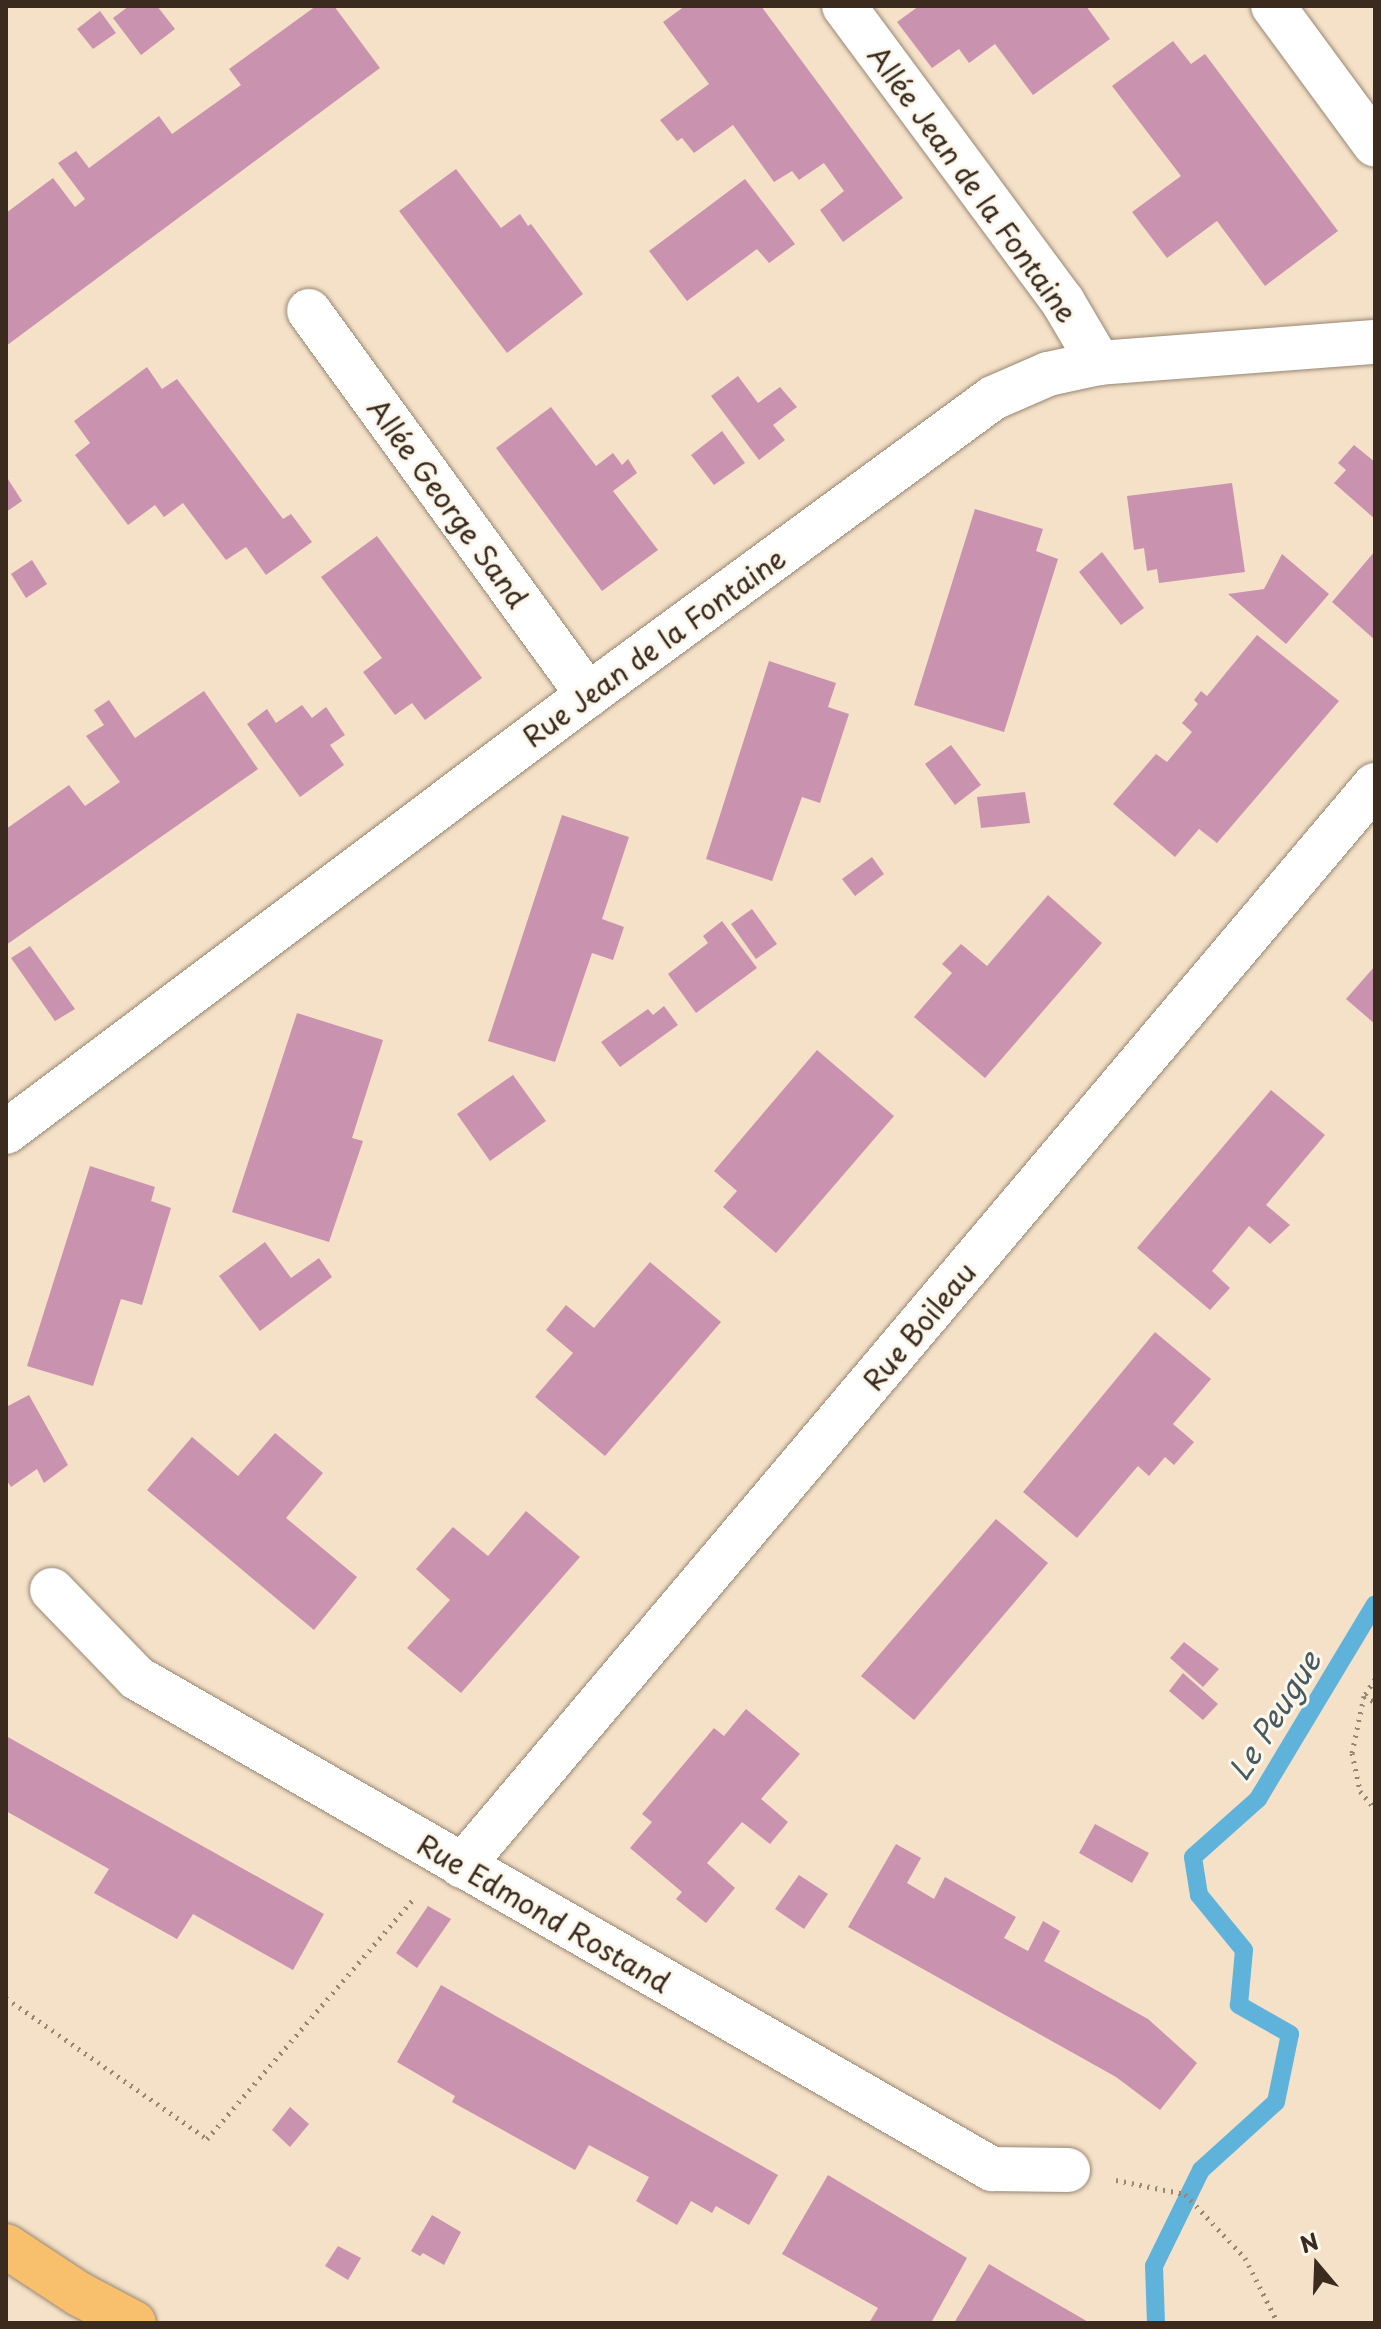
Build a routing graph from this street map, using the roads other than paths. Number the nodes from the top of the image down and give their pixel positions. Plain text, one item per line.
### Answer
1 (844, 6) edge
2 (1273, 6) edge
3 (1375, 145) edge
4 (309, 311) dead end
5 (1375, 342) edge
6 (1099, 363) junction
7 (588, 695) junction
8 (1375, 785) edge
9 (6, 1132) edge
10 (52, 1590) dead end
11 (462, 1866) junction
12 (1068, 2170) road end
13 (6, 2246) edge
14 (134, 2323) edge

1 - 6 street, Allée Jean de la Fontaine
2 - 3 street
4 - 7 street, Allée George Sand
5 - 6 street, Rue Jean de la Fontaine
6 - 7 street, Rue Jean de la Fontaine
7 - 9 street, Rue Jean de la Fontaine
8 - 11 street, Rue Boileau
10 - 11 street, Rue Edmond Rostand
11 - 12 street, Rue Edmond Rostand
13 - 14 highway

